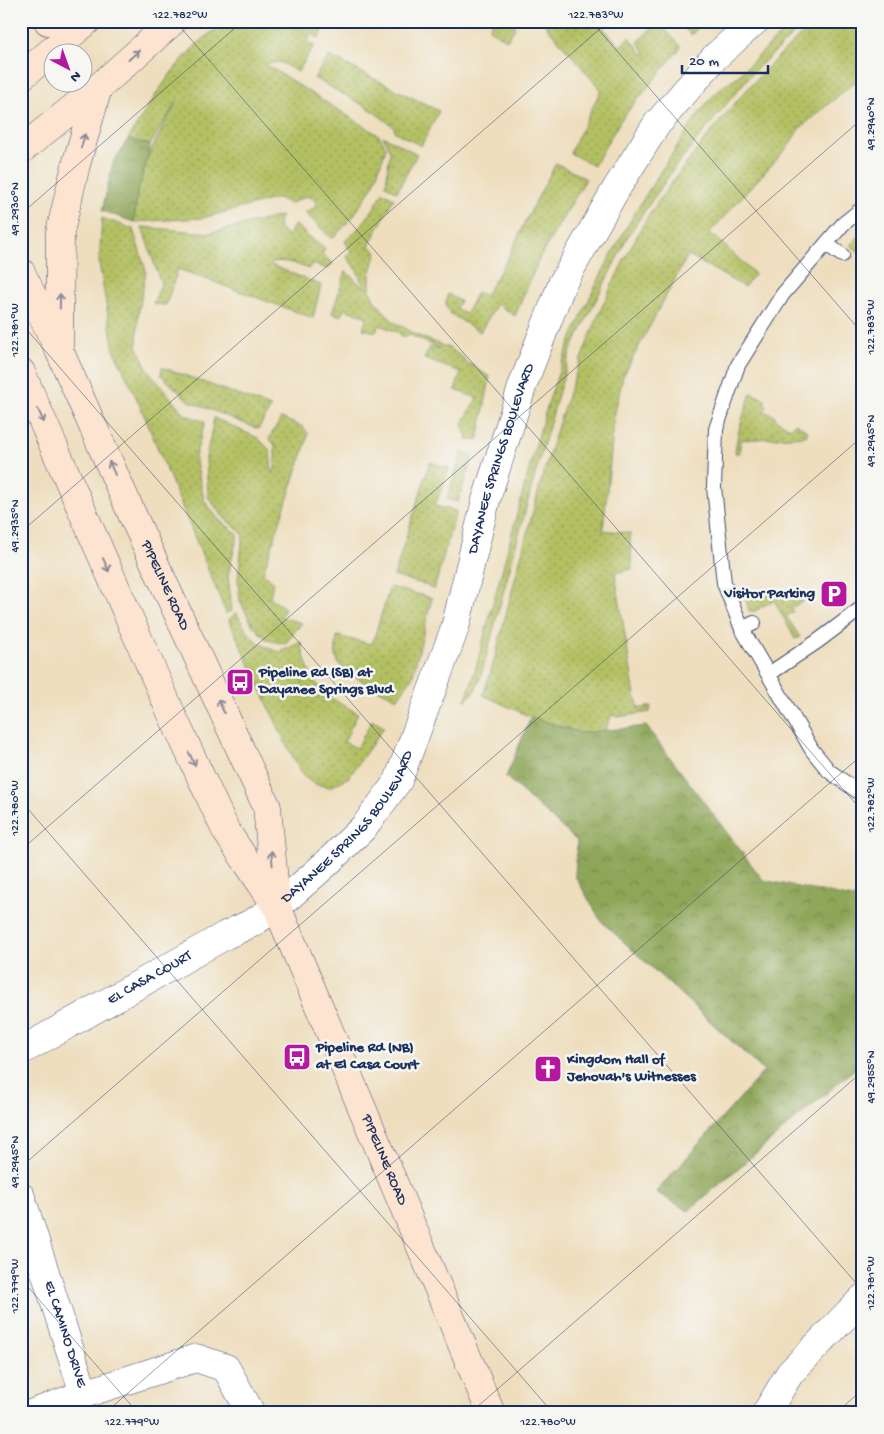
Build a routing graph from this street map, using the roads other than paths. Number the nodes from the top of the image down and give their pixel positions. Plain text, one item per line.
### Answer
1 (48, 21) edge
2 (173, 21) edge
3 (755, 21) edge
4 (85, 22) edge
5 (21, 77) edge
6 (98, 88) junction
7 (21, 150) edge
8 (863, 208) edge
9 (826, 244) junction
10 (842, 255) dead end
11 (21, 272) edge
12 (59, 350) junction
13 (21, 372) edge
14 (863, 607) edge
15 (770, 674) junction
16 (863, 795) edge
17 (277, 907) junction
18 (21, 1051) edge
19 (21, 1197) edge
20 (863, 1298) edge
21 (84, 1394) junction
22 (34, 1413) edge
23 (251, 1413) edge
24 (491, 1413) edge
25 (766, 1413) edge

1 - 4 main road
6 -> 2 main road
3 - 17 street, DAYANEE SPRINGS BOULEVARD
4 - 5 main road
6 - 7 main road
12 -> 6 main road
8 - 9 lane
9 - 10 lane
9 - 15 lane
11 - 12 main road, PIPELINE ROAD
17 -> 12 main road, PIPELINE ROAD
13 -> 17 main road, PIPELINE ROAD
14 - 15 lane
15 - 16 lane
17 - 18 street, EL CASA COURT
17 - 24 main road, PIPELINE ROAD
19 - 21 street, EL CAMINO DRIVE
20 - 25 street
21 - 22 street
21 - 23 street, EL CAMINO DRIVE

